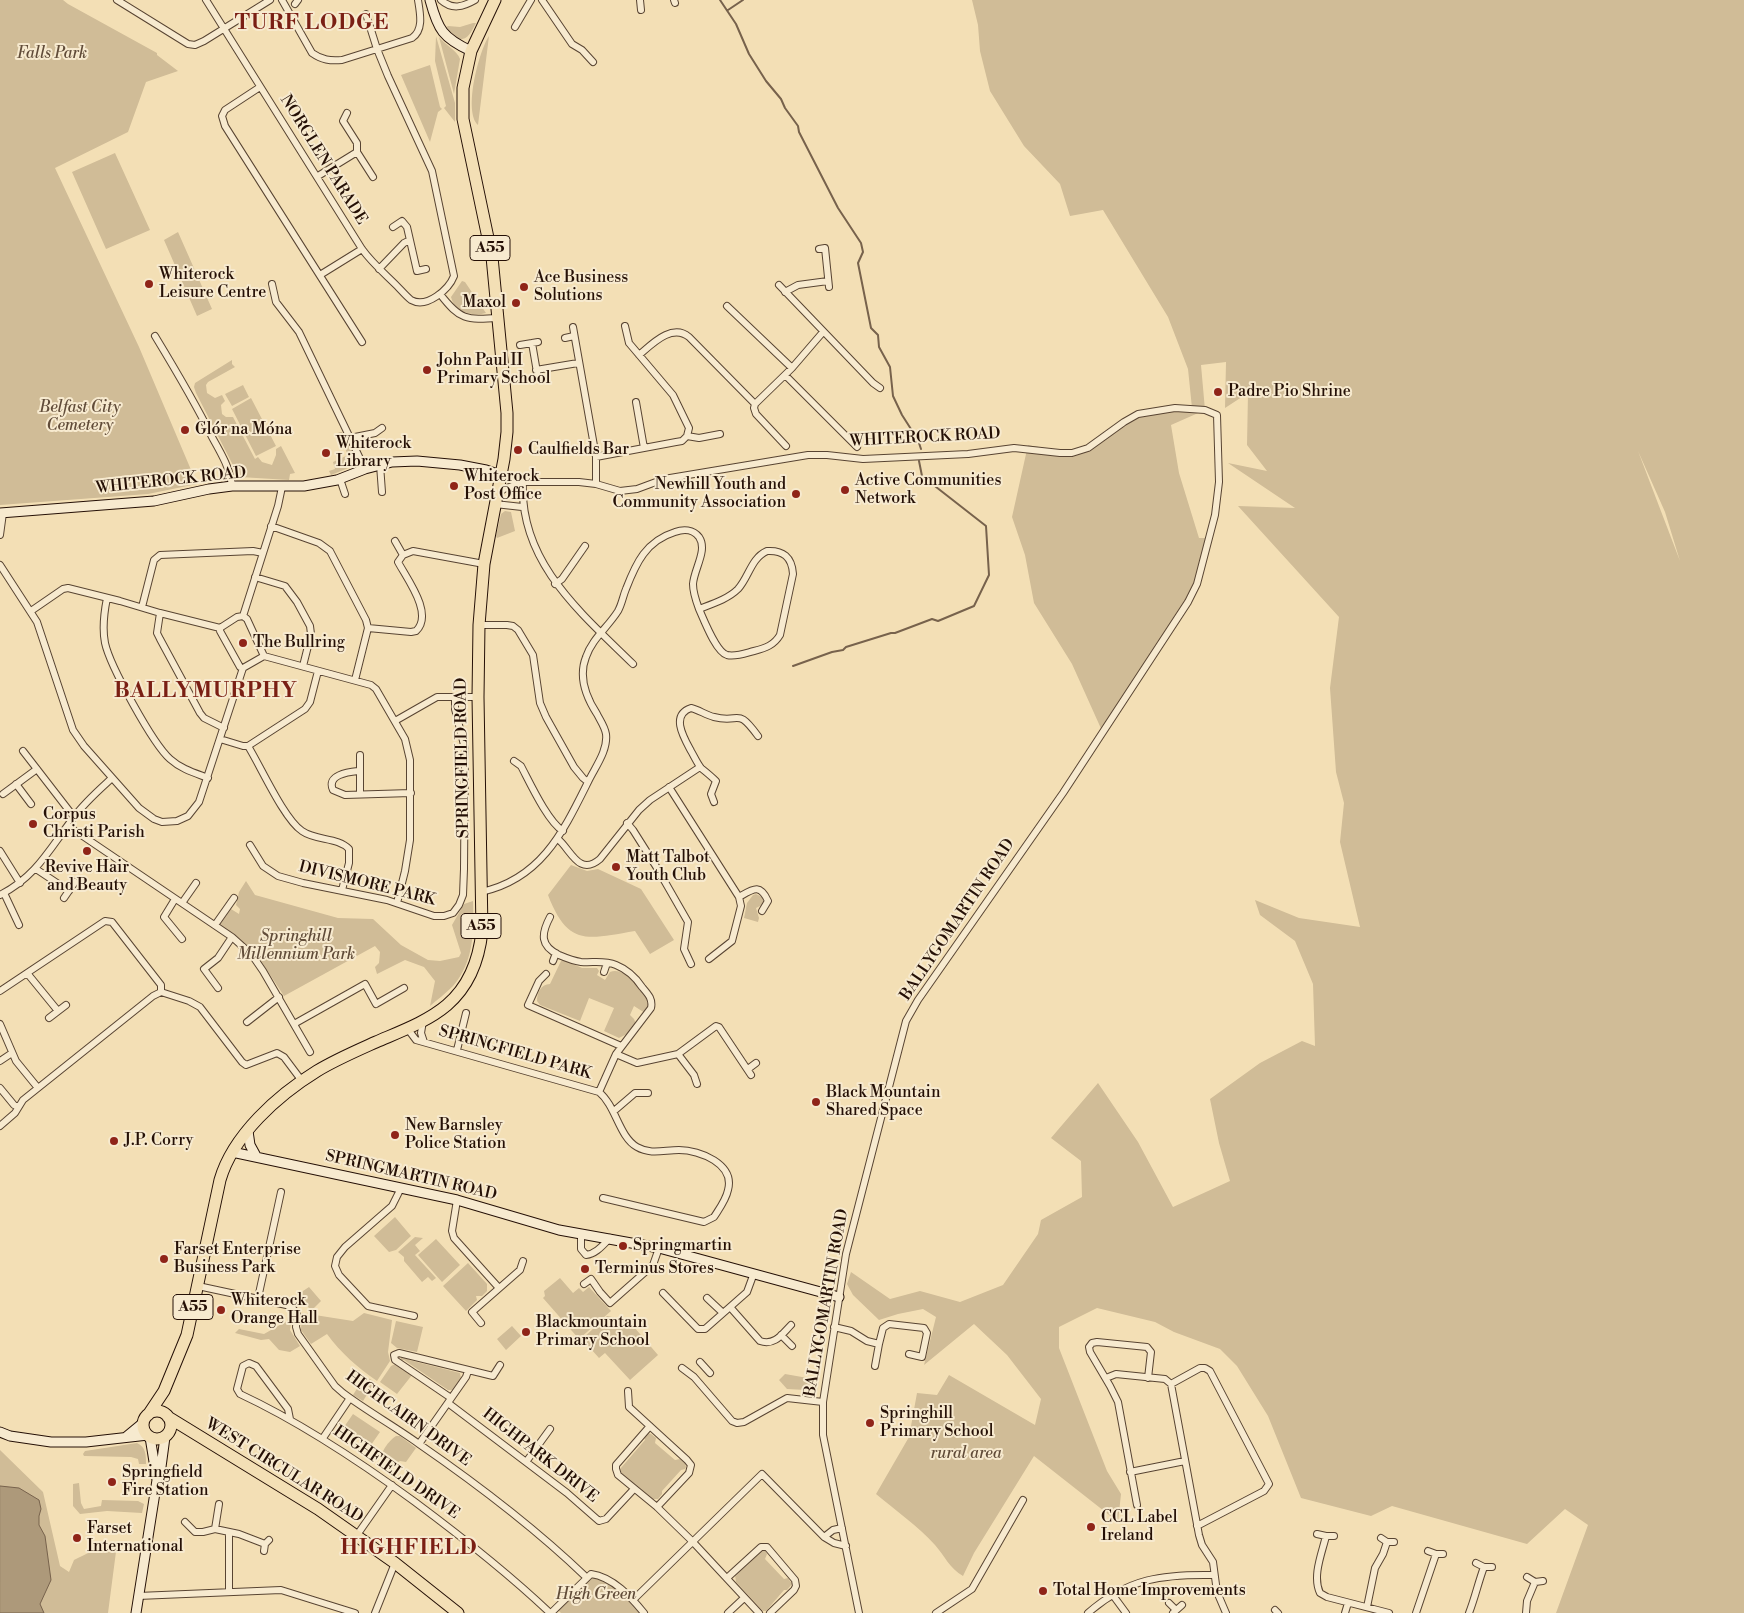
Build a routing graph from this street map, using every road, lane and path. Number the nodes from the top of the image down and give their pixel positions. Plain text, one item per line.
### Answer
1 (206, 0) edge
2 (270, 0) edge
3 (282, 0) edge
4 (418, 0) edge
5 (430, 0) edge
6 (441, 0) edge
7 (475, 0) edge
8 (496, 0) edge
9 (531, 0) edge
10 (542, 0) edge
11 (640, 0) edge
12 (121, 1) edge
13 (641, 10) dead end
14 (366, 14) dead end
15 (515, 27) dead end
16 (223, 29) junction
17 (377, 49) junction
18 (471, 52) junction
19 (593, 62) dead end
20 (260, 87) junction
21 (347, 113) dead end
22 (357, 152) junction
23 (318, 176) junction
24 (373, 176) dead end
25 (393, 227) dead end
26 (410, 240) junction
27 (362, 249) junction
28 (819, 249) dead end
29 (379, 269) junction
30 (426, 269) dead end
31 (320, 275) junction
32 (272, 284) dead end
33 (779, 286) dead end
34 (785, 292) junction
35 (440, 294) junction
36 (727, 306) dead end
37 (498, 318) junction
38 (625, 326) dead end
39 (573, 327) dead end
40 (823, 332) junction
41 (155, 336) dead end
42 (574, 336) junction
43 (565, 338) dead end
44 (362, 342) dead end
45 (520, 345) dead end
46 (639, 355) junction
47 (578, 363) junction
48 (792, 368) junction
49 (536, 370) junction
50 (785, 375) junction
51 (538, 378) dead end
52 (880, 388) dead end
53 (636, 402) dead end
54 (755, 404) junction
55 (1205, 410) joint
56 (382, 428) dead end
57 (720, 434) dead end
58 (688, 436) junction
59 (350, 438) junction
60 (786, 446) dead end
61 (857, 447) dead end
62 (644, 448) junction
63 (596, 457) junction
64 (380, 465) junction
65 (365, 469) junction
66 (500, 475) junction
67 (340, 479) junction
68 (522, 482) junction
69 (596, 484) junction
70 (232, 486) junction
71 (282, 487) junction
72 (382, 492) dead end
73 (345, 494) dead end
74 (495, 499) junction
75 (522, 506) junction
76 (1, 513) edge
77 (271, 526) junction
78 (0, 535) edge
79 (395, 541) dead end
80 (585, 546) dead end
81 (263, 553) junction
82 (404, 555) junction
83 (484, 564) junction
84 (0, 565) edge
85 (255, 577) junction
86 (555, 584) junction
87 (107, 598) junction
88 (142, 607) junction
89 (699, 609) junction
90 (31, 611) junction
91 (160, 613) junction
92 (243, 616) junction
93 (479, 625) junction
94 (220, 628) junction
95 (368, 628) junction
96 (601, 632) junction
97 (264, 656) junction
98 (633, 664) dead end
99 (302, 666) junction
100 (243, 668) junction
101 (318, 671) junction
102 (354, 680) junction
103 (478, 697) junction
104 (455, 698) junction
105 (395, 721) junction
106 (224, 728) junction
107 (758, 736) dead end
108 (220, 739) junction
109 (248, 746) junction
110 (23, 750) dead end
111 (360, 755) dead end
112 (514, 761) dead end
113 (700, 767) junction
114 (37, 770) junction
115 (358, 772) junction
116 (112, 778) junction
117 (208, 778) junction
118 (588, 782) junction
119 (16, 784) junction
120 (669, 788) junction
121 (411, 793) junction
122 (3, 794) dead end
123 (360, 794) junction
124 (714, 802) dead end
125 (31, 804) dead end
126 (74, 817) junction
127 (627, 823) junction
128 (68, 826) junction
129 (563, 831) junction
130 (558, 839) junction
131 (250, 844) dead end
132 (0, 850) edge
133 (36, 869) junction
134 (75, 882) dead end
135 (20, 883) junction
136 (196, 884) dead end
137 (342, 890) junction
138 (69, 891) junction
139 (481, 892) junction
140 (2, 894) edge
141 (739, 897) junction
142 (64, 898) dead end
143 (234, 898) dead end
144 (175, 899) junction
145 (182, 903) junction
146 (397, 903) junction
147 (762, 911) dead end
148 (550, 917) dead end
149 (215, 924) junction
150 (19, 925) dead end
151 (232, 937) junction
152 (182, 939) dead end
153 (556, 953) junction
154 (709, 959) dead end
155 (553, 961) dead end
156 (607, 963) junction
157 (691, 964) dead end
158 (604, 972) dead end
159 (27, 973) junction
160 (546, 974) dead end
161 (218, 988) dead end
162 (404, 988) dead end
163 (0, 991) edge
164 (162, 992) junction
165 (279, 997) junction
166 (66, 1005) dead end
167 (58, 1011) junction
168 (466, 1012) dead end
169 (49, 1018) dead end
170 (423, 1020) junction
171 (247, 1022) dead end
172 (0, 1024) edge
173 (294, 1024) junction
174 (407, 1028) junction
175 (424, 1042) junction
176 (622, 1046) junction
177 (457, 1050) junction
178 (310, 1052) dead end
179 (12, 1054) junction
180 (616, 1054) junction
181 (678, 1054) junction
182 (0, 1061) edge
183 (756, 1063) dead end
184 (302, 1081) junction
185 (696, 1084) dead end
186 (0, 1088) edge
187 (38, 1088) junction
188 (599, 1092) junction
189 (648, 1093) dead end
190 (18, 1107) junction
191 (614, 1111) junction
192 (0, 1126) edge
193 (248, 1131) junction
194 (232, 1152) junction
195 (256, 1156) junction
196 (401, 1188) junction
197 (281, 1192) dead end
198 (603, 1198) dead end
199 (457, 1200) junction
200 (581, 1234) junction
201 (610, 1238) junction
202 (660, 1248) junction
203 (523, 1262) dead end
204 (754, 1273) junction
205 (584, 1284) dead end
206 (198, 1286) junction
207 (499, 1288) junction
208 (662, 1293) dead end
209 (839, 1296) junction
210 (258, 1298) junction
211 (707, 1298) dead end
212 (730, 1307) junction
213 (723, 1313) junction
214 (414, 1316) dead end
215 (481, 1323) dead end
216 (791, 1325) dead end
217 (834, 1327) junction
218 (782, 1335) junction
219 (878, 1344) junction
220 (792, 1346) dead end
221 (909, 1354) dead end
222 (700, 1362) dead end
223 (500, 1365) dead end
224 (875, 1366) dead end
225 (682, 1368) dead end
226 (705, 1368) junction
227 (468, 1371) junction
228 (710, 1373) dead end
229 (694, 1377) junction
230 (1106, 1378) junction
231 (1148, 1378) junction
232 (1171, 1384) junction
233 (164, 1391) junction
234 (628, 1391) dead end
235 (350, 1398) junction
236 (450, 1400) junction
237 (823, 1402) junction
238 (166, 1416) junction
239 (146, 1419) junction
240 (290, 1419) junction
241 (650, 1426) junction
242 (186, 1430) junction
243 (546, 1431) dead end
244 (0, 1432) edge
245 (166, 1435) junction
246 (149, 1436) junction
247 (126, 1437) junction
248 (322, 1438) junction
249 (419, 1444) junction
250 (1185, 1461) junction
251 (526, 1462) junction
252 (1130, 1472) junction
253 (157, 1480) junction
254 (392, 1485) junction
255 (634, 1489) junction
256 (1023, 1500) dead end
257 (219, 1504) dead end
258 (1137, 1505) dead end
259 (657, 1508) junction
260 (185, 1522) dead end
261 (1198, 1526) junction
262 (842, 1528) junction
263 (215, 1529) junction
264 (229, 1532) junction
265 (1317, 1534) dead end
266 (357, 1535) junction
267 (1326, 1536) junction
268 (1334, 1536) dead end
269 (824, 1537) junction
270 (692, 1541) junction
271 (1394, 1542) dead end
272 (266, 1545) dead end
273 (846, 1546) junction
274 (1428, 1551) dead end
275 (395, 1563) junction
276 (1476, 1563) dead end
277 (1484, 1567) junction
278 (1492, 1567) dead end
279 (1214, 1575) junction
280 (586, 1577) junction
281 (1527, 1577) dead end
282 (727, 1578) junction
283 (1543, 1581) dead end
284 (1535, 1582) junction
285 (228, 1591) junction
286 (1112, 1594) junction
287 (138, 1596) junction
288 (744, 1598) junction
289 (633, 1600) junction
290 (1169, 1603) dead end
291 (1348, 1603) junction
292 (1182, 1605) dead end
293 (1367, 1607) junction
294 (1174, 1612) edge
295 (136, 1613) edge
296 (355, 1613) edge
297 (375, 1613) edge
298 (458, 1613) edge
299 (551, 1613) edge
300 (644, 1613) edge
301 (728, 1613) edge
302 (759, 1613) edge
303 (770, 1613) edge
304 (859, 1613) edge
305 (936, 1613) edge
306 (1088, 1613) edge
307 (1126, 1613) edge
308 (1226, 1613) edge
309 (1345, 1613) edge
310 (1389, 1613) edge
311 (1416, 1613) edge
312 (1469, 1613) edge
313 (1526, 1613) edge

1 - 16 street, NORGLEN PARADE
2 - 16 street
3 - 17 street
4 - 17 street
5 - 18 street
6 - 7 street
8 - 18 highway, SPRINGFIELD ROAD / A55
9 - 15 street
10 - 19 street
11 - 13 street
12 - 16 street
14 - 17 street
16 - 20 street, NORGLEN PARADE
17 - 35 street
18 - 37 highway, SPRINGFIELD ROAD / A55
20 - 23 street, NORGLEN PARADE
20 - 31 street
21 - 22 street
22 - 23 street
22 - 24 street
23 - 27 street, NORGLEN PARADE
25 - 26 street
26 - 29 street
26 - 30 street
27 - 29 street, NORGLEN PARADE
27 - 31 street
28 - 34 street
29 - 35 street, NORGLEN PARADE
31 - 44 street
32 - 59 street
33 - 34 street
34 - 40 street
35 - 37 street
36 - 48 street
37 - 66 highway, SPRINGFIELD ROAD / A55
38 - 46 street
39 - 42 street
40 - 48 street
40 - 52 street
41 - 70 street
42 - 43 street
42 - 47 street
45 - 49 street
46 - 54 street
46 - 58 street
47 - 49 street
47 - 63 street
48 - 50 street
49 - 51 street
50 - 54 street
50 - 61 street
53 - 62 street
54 - 60 street
55 - 69 street, WHITEROCK ROAD
55 - 209 street, BALLYGOMARTIN ROAD
56 - 59 street
57 - 58 street
58 - 62 street
59 - 65 street
62 - 63 street
63 - 69 street
64 - 65 street, WHITEROCK ROAD
64 - 66 street, WHITEROCK ROAD
64 - 72 street
65 - 67 street, WHITEROCK ROAD
66 - 68 street, WHITEROCK ROAD
66 - 74 highway, SPRINGFIELD ROAD / A55
67 - 71 street, WHITEROCK ROAD
67 - 73 street
68 - 69 street, WHITEROCK ROAD
68 - 74 street
68 - 75 street
70 - 71 street, WHITEROCK ROAD
70 - 76 street, WHITEROCK ROAD
71 - 77 street
74 - 75 street
74 - 83 highway, SPRINGFIELD ROAD / A55
75 - 86 street
76 - 78 street
77 - 81 street
77 - 95 street
79 - 82 street
80 - 86 street
81 - 85 street
81 - 88 street
82 - 83 street
82 - 95 street
83 - 93 highway, SPRINGFIELD ROAD / A55
84 - 90 street
85 - 92 street
85 - 99 street
86 - 96 street
87 - 88 street
87 - 90 street
87 - 117 street
88 - 91 street
89 - 89 street
89 - 96 street
90 - 116 street
91 - 94 street
91 - 106 street
92 - 94 street
92 - 97 street
93 - 103 highway, SPRINGFIELD ROAD / A55
93 - 118 street
94 - 100 street
95 - 102 street
96 - 98 street
96 - 118 street
97 - 99 street
97 - 100 street
99 - 101 street
100 - 106 street
101 - 102 street
101 - 109 street
102 - 105 street
103 - 104 street
103 - 139 highway, SPRINGFIELD ROAD / A55
104 - 105 street
104 - 146 street, DIVISMORE PARK
105 - 121 street
106 - 108 street
107 - 113 street
108 - 109 street
108 - 117 street
109 - 137 street
110 - 114 street
111 - 115 street
112 - 129 street
113 - 120 street
113 - 124 street
114 - 119 street
114 - 126 street
115 - 123 street
115 - 123 street
116 - 117 street
116 - 126 street
118 - 129 street
119 - 122 street
119 - 125 street
120 - 127 street
120 - 141 street
121 - 123 street
121 - 146 street
126 - 128 street
127 - 130 street
127 - 157 street
128 - 133 street
128 - 144 street
129 - 130 street
130 - 139 street
131 - 137 street, DIVISMORE PARK
132 - 135 street
133 - 135 street
133 - 138 street
134 - 138 street
135 - 140 street
136 - 145 street
137 - 146 street, DIVISMORE PARK
138 - 142 street
139 - 170 highway, SPRINGFIELD ROAD / A55
140 - 150 street
141 - 147 street
141 - 154 street
143 - 149 street
144 - 145 street
144 - 152 street
145 - 149 street
148 - 153 street
149 - 151 street
151 - 161 street
151 - 165 street
153 - 155 street
153 - 156 street
156 - 158 street
156 - 176 street
159 - 163 street
159 - 164 street
159 - 167 street
160 - 176 street
162 - 173 street
164 - 184 street
164 - 187 street
165 - 171 street
165 - 173 street
166 - 167 street
167 - 169 street
168 - 177 street
170 - 174 highway, SPRINGFIELD ROAD / A55
170 - 175 street, SPRINGFIELD PARK
172 - 179 street
173 - 178 street
174 - 175 street, SPRINGFIELD PARK
174 - 184 highway, SPRINGFIELD ROAD / A55
175 - 177 street, SPRINGFIELD PARK
176 - 180 street
177 - 188 street, SPRINGFIELD PARK
179 - 182 street
179 - 187 street
180 - 181 street
180 - 188 street
181 - 183 street
181 - 185 street
184 - 193 highway, SPRINGFIELD ROAD / A55
186 - 190 street
187 - 190 street
188 - 191 street, SPRINGFIELD PARK
189 - 191 street
190 - 192 street
191 - 198 street, SPRINGFIELD PARK
193 - 194 highway, SPRINGFIELD ROAD / A55
193 - 195 street
194 - 195 street, SPRINGMARTIN ROAD
194 - 206 highway, SPRINGFIELD ROAD / A55
195 - 196 street, SPRINGMARTIN ROAD
196 - 199 street, SPRINGMARTIN ROAD
196 - 214 street
197 - 210 street
199 - 200 street, SPRINGMARTIN ROAD
199 - 207 street
200 - 201 street, SPRINGMARTIN ROAD
200 - 201 street
201 - 202 street, SPRINGMARTIN ROAD
202 - 204 street, SPRINGMARTIN ROAD
202 - 205 street
203 - 207 street
204 - 209 street, SPRINGMARTIN ROAD
204 - 212 street
206 - 210 street, HIGHCAIRN DRIVE
206 - 233 highway, SPRINGFIELD ROAD / A55
207 - 215 street
208 - 213 street
209 - 217 street, BALLYGOMARTIN ROAD
210 - 235 street, HIGHCAIRN DRIVE
211 - 213 street
212 - 213 street
212 - 218 street
216 - 218 street
217 - 219 street
217 - 237 street, BALLYGOMARTIN ROAD
218 - 220 street
219 - 221 street
219 - 224 street
222 - 226 street
223 - 227 street
225 - 229 street
226 - 228 street
226 - 229 street
227 - 236 street
227 - 236 street, HIGHPARK DRIVE
229 - 237 street
230 - 231 street
230 - 231 street
230 - 252 street
231 - 232 street
232 - 250 street
232 - 261 street
233 - 238 highway, SPRINGFIELD ROAD / A55
233 - 239 highway, SPRINGFIELD ROAD / A55
234 - 241 street
235 - 248 street
235 - 249 street, HIGHCAIRN DRIVE
236 - 249 street
236 - 251 street, HIGHPARK DRIVE
237 - 262 street, BALLYGOMARTIN ROAD
238 - 239 highway
238 - 242 highway, WEST CIRCULAR ROAD
238 - 245 highway, A55
239 - 246 highway
239 - 247 street
240 - 240 street, HIGHFIELD DRIVE
240 - 248 street, HIGHFIELD DRIVE
241 - 255 street
241 - 259 street
242 - 245 highway, WEST CIRCULAR ROAD
242 - 266 highway, WEST CIRCULAR ROAD
243 - 251 street
244 - 247 street
245 - 246 highway
245 - 253 street
246 - 247 street
246 - 253 street
248 - 254 street, HIGHFIELD DRIVE
249 - 280 street, HIGHCAIRN DRIVE
250 - 252 street
250 - 261 street
251 - 255 street, HIGHPARK DRIVE
252 - 258 street
253 - 287 street
254 - 266 street
254 - 299 street, HIGHFIELD DRIVE
255 - 259 street
256 - 305 street
257 - 263 street
259 - 270 street
260 - 263 street
261 - 279 street
262 - 269 street
262 - 273 street, BALLYGOMARTIN ROAD
263 - 264 street
264 - 272 street
264 - 285 street
265 - 267 street
266 - 275 highway, WEST CIRCULAR ROAD
267 - 268 street
267 - 291 street
269 - 270 street
269 - 273 street
270 - 282 street
270 - 289 street
271 - 293 street
273 - 304 street, BALLYGOMARTIN ROAD
274 - 311 street
275 - 297 street
275 - 298 highway, WEST CIRCULAR ROAD
276 - 277 street
277 - 278 street
277 - 312 street
279 - 286 street
279 - 308 street
280 - 289 street
280 - 299 street
281 - 284 street
282 - 288 street
282 - 303 street
283 - 284 street
284 - 313 street
285 - 287 street
285 - 296 street
286 - 306 street
286 - 307 street
287 - 295 street
288 - 301 street
288 - 302 street
289 - 300 street
290 - 294 street
291 - 293 street
291 - 309 street
292 - 294 street
293 - 310 street

